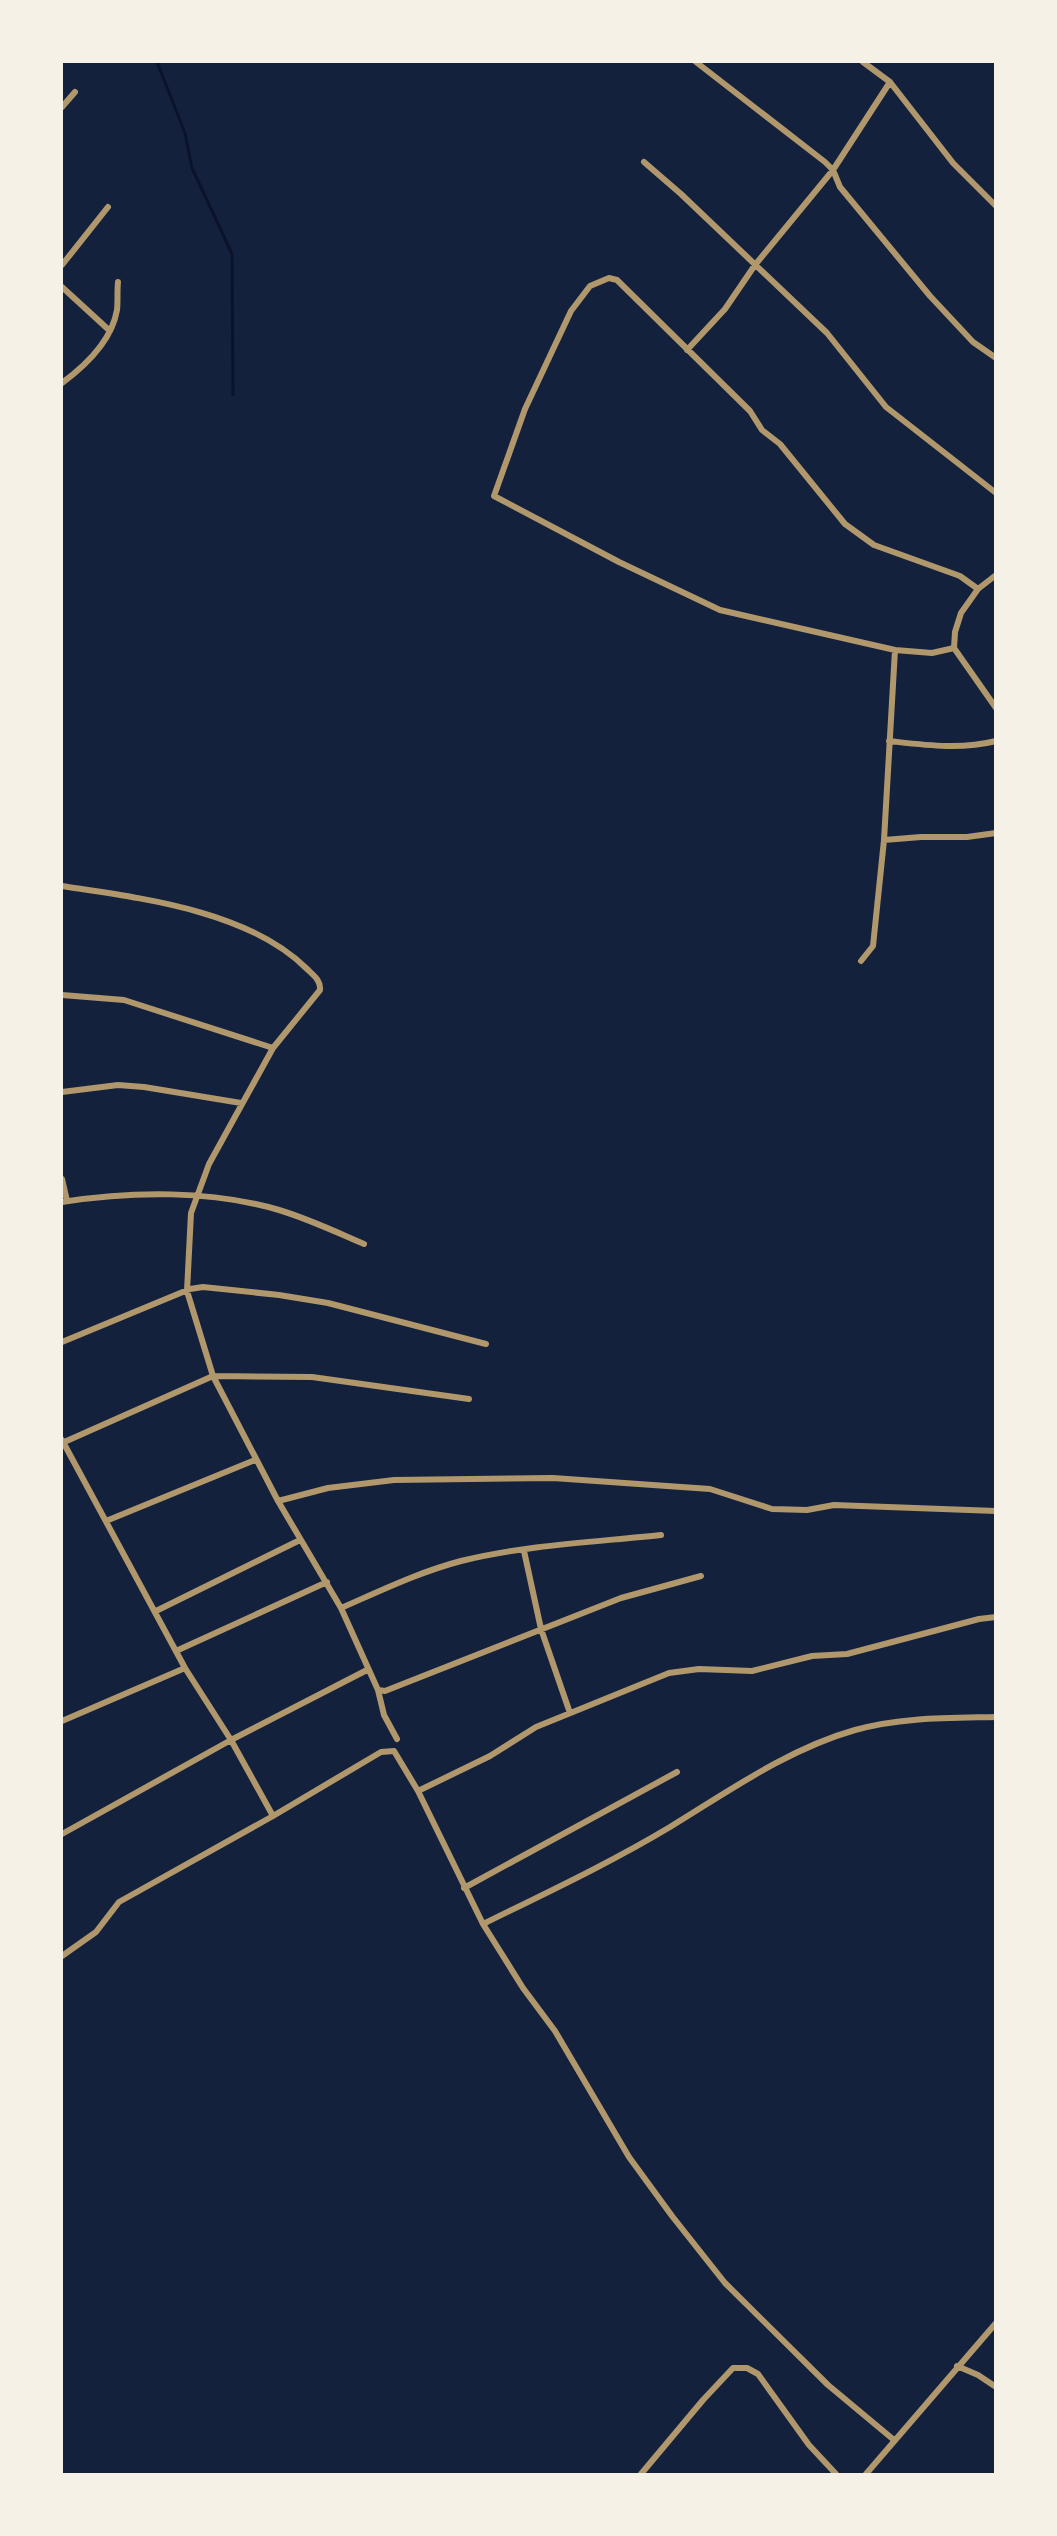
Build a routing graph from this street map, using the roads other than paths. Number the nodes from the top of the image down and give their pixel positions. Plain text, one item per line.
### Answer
1 (696, 62) edge
2 (863, 62) edge
3 (890, 82) junction
4 (75, 92) dead end
5 (62, 107) edge
6 (644, 162) dead end
7 (833, 170) junction
8 (996, 206) edge
9 (108, 207) dead end
10 (62, 265) edge
11 (755, 265) junction
12 (117, 282) dead end
13 (62, 287) edge
14 (110, 332) junction
15 (687, 350) junction
16 (996, 358) edge
17 (62, 383) edge
18 (996, 493) edge
19 (996, 575) edge
20 (978, 589) junction
21 (954, 648) junction
22 (895, 650) junction
23 (996, 708) edge
24 (889, 741) junction
25 (996, 741) edge
26 (996, 833) edge
27 (884, 840) junction
28 (62, 886) edge
29 (861, 961) dead end
30 (62, 994) edge
31 (273, 1048) junction
32 (62, 1092) edge
33 (241, 1103) junction
34 (62, 1179) edge
35 (197, 1196) junction
36 (64, 1202) edge
37 (364, 1244) dead end
38 (187, 1291) junction
39 (62, 1342) edge
40 (486, 1344) dead end
41 (213, 1376) junction
42 (469, 1399) dead end
43 (62, 1442) edge
44 (255, 1460) junction
45 (278, 1501) junction
46 (996, 1511) edge
47 (106, 1521) junction
48 (661, 1535) dead end
49 (300, 1540) junction
50 (524, 1551) junction
51 (701, 1576) dead end
52 (327, 1582) junction
53 (341, 1608) junction
54 (156, 1611) junction
55 (996, 1617) edge
56 (542, 1629) junction
57 (176, 1652) junction
58 (185, 1668) junction
59 (367, 1670) junction
60 (378, 1690) junction
61 (570, 1713) junction
62 (996, 1717) edge
63 (62, 1721) edge
64 (397, 1739) dead end
65 (231, 1740) junction
66 (677, 1772) dead end
67 (418, 1791) junction
68 (273, 1816) junction
69 (62, 1834) edge
70 (464, 1888) junction
71 (483, 1924) junction
72 (62, 1956) edge
73 (996, 2323) edge
74 (957, 2366) junction
75 (996, 2387) edge
76 (894, 2440) junction
77 (641, 2475) edge
78 (836, 2475) edge
79 (866, 2475) edge

1 - 7 street
2 - 3 street
3 - 7 street
3 - 8 street
4 - 5 street
6 - 11 street
7 - 11 street
7 - 16 street
9 - 10 street
11 - 15 street
11 - 18 street
12 - 14 street
13 - 14 street
14 - 17 street
15 - 20 street
15 - 22 street
19 - 20 street
20 - 21 street
21 - 22 street
21 - 23 street
22 - 24 street
24 - 25 street
24 - 27 street
26 - 27 street
27 - 29 street
28 - 31 street
30 - 31 street
31 - 33 street
32 - 33 street
33 - 35 street
34 - 36 street
35 - 36 street
35 - 37 street
35 - 38 street
38 - 39 street
38 - 40 street
38 - 41 street
41 - 42 street
41 - 43 street
41 - 44 street
43 - 47 street
44 - 45 street
44 - 47 street
45 - 46 street
45 - 49 street
47 - 54 street
48 - 50 street
49 - 52 street
49 - 54 street
50 - 53 street
50 - 56 street
51 - 56 street
52 - 53 street
52 - 57 street
53 - 59 street
54 - 57 street
55 - 61 street
56 - 60 street
56 - 61 street
57 - 58 street
58 - 63 street
58 - 65 street
59 - 60 street
59 - 65 street
60 - 64 street
61 - 67 street
62 - 71 street
65 - 68 street
65 - 69 street
66 - 70 street
67 - 68 street
67 - 70 street
68 - 72 street
70 - 71 street
71 - 76 street
73 - 74 street
74 - 75 street
74 - 76 street
76 - 79 street
77 - 78 street

